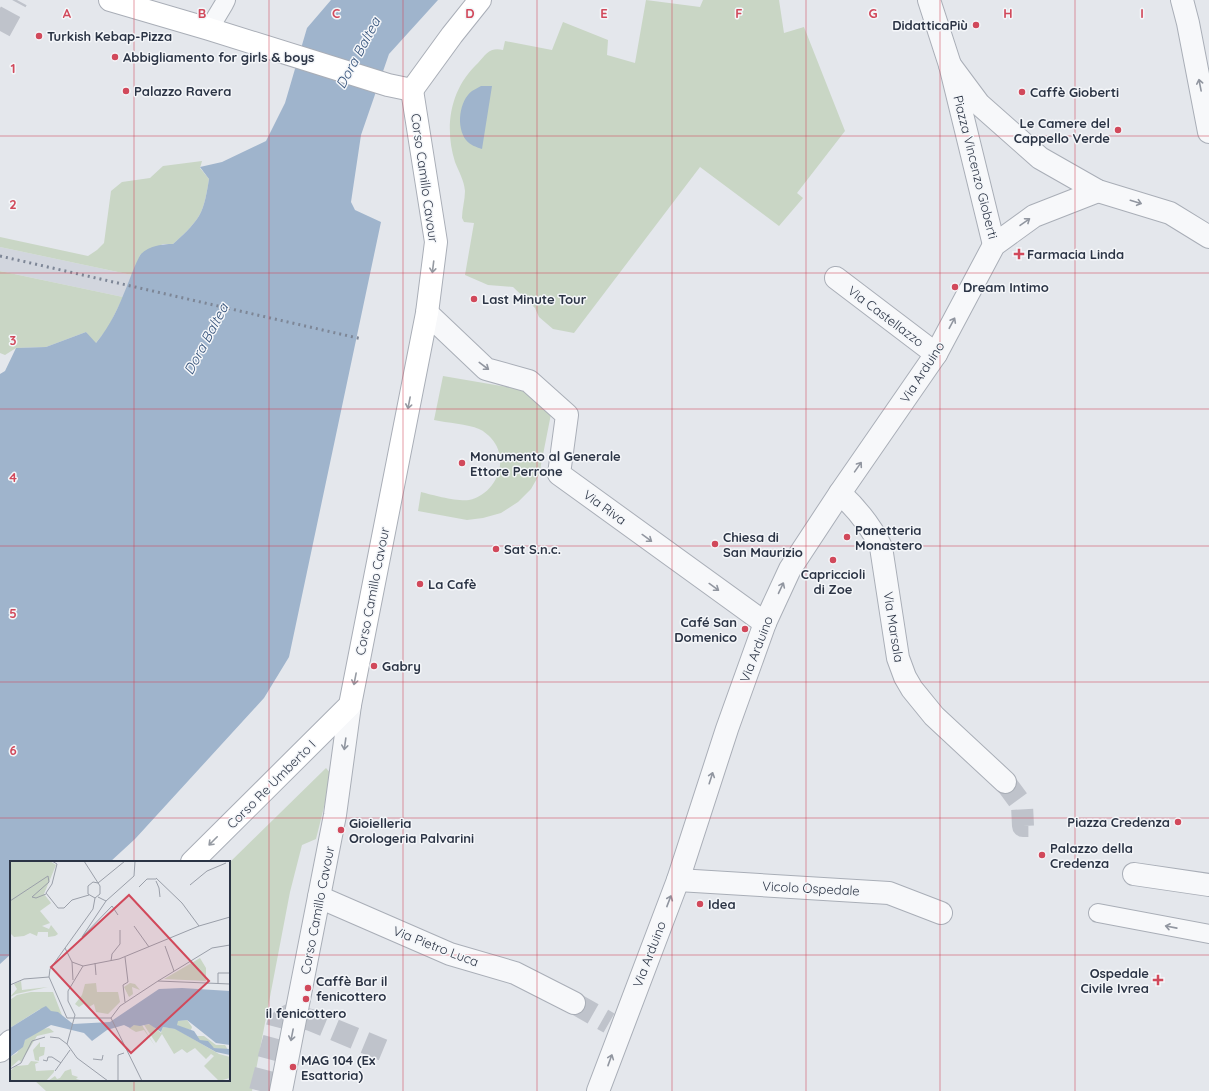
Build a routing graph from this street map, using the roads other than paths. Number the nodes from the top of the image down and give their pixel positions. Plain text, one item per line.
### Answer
1 (110, 0) edge
2 (226, 0) edge
3 (480, 0) edge
4 (929, 0) edge
5 (1182, 0) edge
6 (210, 29) junction
7 (950, 65) junction
8 (412, 90) junction
9 (1209, 132) edge
10 (1098, 191) junction
11 (1209, 237) edge
12 (994, 245) junction
13 (836, 278) dead end
14 (427, 313) junction
15 (936, 354) junction
16 (840, 493) junction
17 (764, 624) junction
18 (350, 705) junction
19 (1005, 782) tunnel mouth
20 (193, 861) edge
21 (1134, 874) dead end
22 (678, 880) junction
23 (1209, 885) edge
24 (319, 897) junction
25 (941, 913) dead end
26 (1098, 913) dead end
27 (1209, 934) edge
28 (574, 1003) tunnel mouth
29 (10, 1041) edge
30 (0, 1051) edge
31 (281, 1091) edge
32 (598, 1091) edge

1 - 6 main road
2 - 6 lane
3 - 8 main road
4 - 7 street
9 -> 5 street
6 - 8 main road
7 - 10 street, Piazza Vincenzo Gioberti
7 - 12 street, Piazza Vincenzo Gioberti
8 -> 14 main road, Corso Camillo Cavour
10 -> 11 street
12 -> 10 street, Piazza Vincenzo Gioberti
15 -> 12 street, Via Arduino
13 - 15 street, Via Castellazzo
14 -> 17 street, Via Riva
14 -> 18 main road, Corso Camillo Cavour
16 -> 15 street, Via Arduino
17 -> 16 street, Via Arduino
16 - 19 street, Via Marsala
22 -> 17 street, Via Arduino
18 -> 20 main road, Corso Re Umberto I
18 -> 24 street, Corso Camillo Cavour
21 - 23 street
22 - 25 street, Vicolo Ospedale
32 -> 22 street, Via Arduino
24 - 28 street, Via Pietro Luca
24 -> 31 street, Corso Camillo Cavour
27 -> 26 lane
29 - 30 main road

